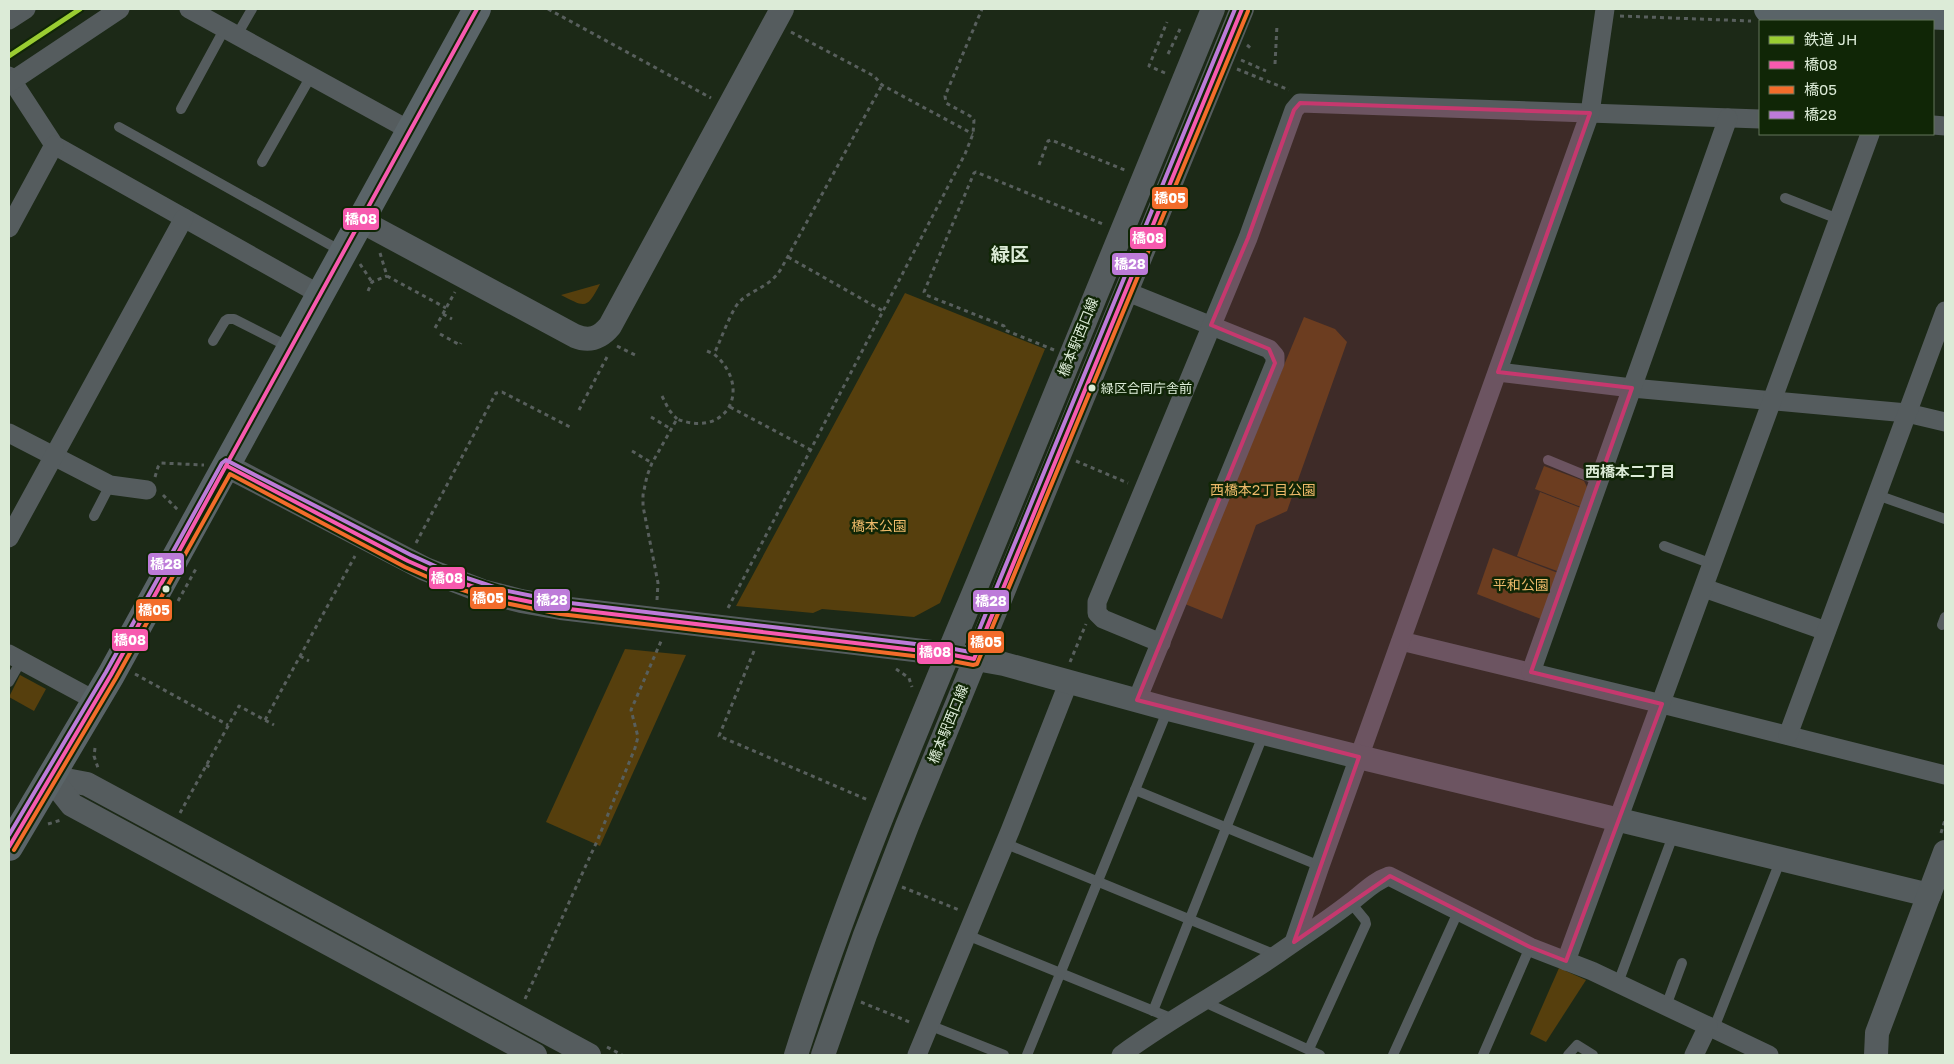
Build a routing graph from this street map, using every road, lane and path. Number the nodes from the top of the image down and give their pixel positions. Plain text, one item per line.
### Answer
1 (26, 9) edge
2 (120, 9) edge
3 (189, 9) edge
4 (252, 9) edge
5 (477, 9) edge
6 (548, 9) edge
7 (982, 9) edge
8 (1213, 9) edge
9 (1242, 9) edge
10 (1768, 9) edge
11 (1610, 12) edge
12 (1945, 16) edge
13 (1876, 17) edge
14 (9, 20) edge
15 (785, 20) edge
16 (1168, 22) dead end
17 (1759, 22) edge
18 (1278, 25) dead end
19 (1180, 29) dead end
20 (231, 32) junction
21 (1168, 54) dead end
22 (1240, 60) dead end
23 (1275, 64) dead end
24 (1232, 67) dead end
25 (1266, 71) dead end
26 (1166, 73) dead end
27 (311, 76) junction
28 (10, 80) edge
29 (882, 85) junction
30 (1292, 92) dead end
31 (714, 100) dead end
32 (181, 108) dead end
33 (1590, 114) junction
34 (1728, 118) junction
35 (1759, 119) edge
36 (119, 126) dead end
37 (410, 131) junction
38 (973, 134) junction
39 (1870, 135) edge
40 (54, 145) junction
41 (262, 162) dead end
42 (1039, 165) dead end
43 (1137, 176) junction
44 (1785, 198) dead end
45 (184, 218) junction
46 (1838, 219) junction
47 (361, 221) junction
48 (1108, 226) dead end
49 (9, 228) edge
50 (380, 252) dead end
51 (351, 257) junction
52 (788, 257) junction
53 (387, 276) junction
54 (372, 282) junction
55 (368, 291) dead end
56 (455, 291) dead end
57 (1125, 291) junction
58 (320, 294) junction
59 (446, 308) junction
60 (883, 311) junction
61 (1945, 311) edge
62 (443, 314) junction
63 (452, 319) dead end
64 (1211, 325) junction
65 (435, 328) dead end
66 (440, 334) dead end
67 (214, 341) dead end
68 (461, 343) dead end
69 (616, 346) dead end
70 (291, 348) junction
71 (707, 351) dead end
72 (1057, 351) dead end
73 (714, 354) junction
74 (637, 356) dead end
75 (607, 357) dead end
76 (1498, 372) junction
77 (1632, 388) junction
78 (662, 396) dead end
79 (1771, 401) junction
80 (730, 407) junction
81 (579, 410) dead end
82 (1907, 413) junction
83 (651, 418) dead end
84 (677, 419) junction
85 (1945, 422) edge
86 (570, 427) dead end
87 (672, 429) junction
88 (9, 433) edge
89 (811, 450) junction
90 (632, 451) dead end
91 (54, 457) junction
92 (1071, 459) dead end
93 (1548, 460) dead end
94 (652, 463) junction
95 (217, 465) junction
96 (1599, 481) junction
97 (1130, 484) dead end
98 (110, 485) junction
99 (148, 490) junction
100 (1877, 495) junction
101 (181, 513) dead end
102 (94, 516) dead end
103 (1945, 519) edge
104 (9, 538) edge
105 (414, 546) dead end
106 (1664, 546) dead end
107 (348, 552) dead end
108 (355, 556) junction
109 (364, 560) dead end
110 (198, 563) dead end
111 (1712, 564) junction
112 (1704, 588) junction
113 (178, 603) dead end
114 (658, 603) dead end
115 (727, 611) dead end
116 (1097, 613) junction
117 (1826, 631) junction
118 (658, 639) dead end
119 (662, 639) junction
120 (672, 640) dead end
121 (1401, 641) junction
122 (1161, 643) junction
123 (745, 650) dead end
124 (948, 654) junction
125 (300, 656) junction
126 (15, 658) edge
127 (974, 659) junction
128 (309, 662) dead end
129 (139, 666) dead end
130 (888, 668) dead end
131 (898, 669) dead end
132 (1531, 672) junction
133 (1069, 673) junction
134 (135, 674) junction
135 (9, 682) edge
136 (130, 682) dead end
137 (1137, 700) junction
138 (96, 701) junction
139 (1662, 704) junction
140 (1168, 708) junction
141 (265, 720) junction
142 (228, 725) junction
143 (274, 726) dead end
144 (1264, 733) junction
145 (1788, 735) junction
146 (96, 742) dead end
147 (1360, 757) junction
148 (206, 765) junction
149 (211, 768) dead end
150 (102, 773) dead end
151 (1945, 775) edge
152 (50, 777) junction
153 (1135, 790) junction
154 (871, 801) dead end
155 (172, 812) dead end
156 (1619, 820) junction
157 (1227, 828) junction
158 (1674, 833) junction
159 (1004, 843) junction
160 (9, 847) edge
161 (1945, 852) edge
162 (1781, 859) junction
163 (1320, 866) junction
164 (1098, 882) junction
165 (898, 885) dead end
166 (1937, 897) edge
167 (1351, 903) junction
168 (964, 912) dead end
169 (1458, 912) junction
170 (1190, 920) junction
171 (967, 935) junction
172 (1294, 942) junction
173 (1530, 947) junction
174 (1276, 955) junction
175 (1566, 961) junction
176 (1682, 963) dead end
177 (1061, 973) junction
178 (1618, 984) junction
179 (858, 1000) dead end
180 (1201, 1000) junction
181 (523, 1002) dead end
182 (1666, 1006) junction
183 (1153, 1011) junction
184 (1173, 1019) junction
185 (1711, 1027) junction
186 (928, 1028) junction
187 (1309, 1049) junction
188 (535, 1055) edge
189 (589, 1055) edge
190 (796, 1055) edge
191 (823, 1055) edge
192 (917, 1055) edge
193 (1004, 1055) edge
194 (1027, 1055) edge
195 (1122, 1055) edge
196 (1320, 1055) edge
197 (1393, 1055) edge
198 (1483, 1055) edge
199 (1568, 1055) edge
200 (1593, 1055) edge
201 (1694, 1055) edge
202 (1769, 1055) edge
203 (1876, 1055) edge

1 - 14 street
2 - 28 street
3 - 20 street
4 - 20 lane
5 - 37 highway
6 - 31 path
7 - 38 path
8 - 43 street, 橋本駅西口線
9 - 57 street, 橋本駅西口線
10 - 13 highway
11 - 17 path
11 - 33 street
12 - 13 highway
15 - 29 path
15 - 47 street
16 - 26 path
18 - 23 path
19 - 21 path
20 - 27 street
20 - 32 lane
22 - 25 path
24 - 30 path
27 - 37 street
27 - 41 lane
28 - 40 street
29 - 38 path
29 - 52 path
33 - 34 street
33 - 64 street
33 - 76 street
34 - 35 street
34 - 77 street
36 - 51 lane
37 - 47 highway
38 - 60 path
39 - 46 street
40 - 45 street
40 - 49 street
42 - 43 path
43 - 124 street, 橋本駅西口線
44 - 46 lane
45 - 58 street
45 - 91 street
46 - 79 street
47 - 51 highway
48 - 72 path
50 - 53 path
51 - 54 path
51 - 58 highway
52 - 60 path
52 - 73 path
53 - 54 path
53 - 59 path
54 - 55 path
56 - 59 path
57 - 64 street
57 - 127 street, 橋本駅西口線
58 - 70 highway
59 - 62 path
60 - 89 path
61 - 82 street
62 - 63 path
62 - 65 path
64 - 116 street
64 - 122 street
66 - 68 path
67 - 70 lane
69 - 74 path
70 - 95 highway
71 - 73 path
73 - 80 path
75 - 81 path
76 - 77 street
76 - 121 street
77 - 79 street
77 - 96 street
78 - 84 path
79 - 82 street
79 - 111 street
80 - 84 path
80 - 89 path
82 - 85 street
82 - 100 street
83 - 87 path
84 - 87 path
86 - 105 path
87 - 94 path
88 - 91 street
89 - 115 path
90 - 94 path
91 - 98 street
91 - 104 street
92 - 97 path
93 - 96 lane
94 - 114 path
95 - 99 path
95 - 124 street
95 - 138 highway
96 - 132 street
98 - 99 street
98 - 102 lane
99 - 101 path
100 - 103 lane
100 - 117 street
106 - 111 lane
107 - 108 path
108 - 109 path
108 - 125 path
110 - 113 path
111 - 112 street
112 - 117 street
112 - 139 street
116 - 122 street
116 - 133 path
117 - 145 street
118 - 119 path
119 - 120 path
119 - 181 path
121 - 132 street
121 - 147 street
122 - 137 street
123 - 154 path
124 - 127 street
124 - 190 street, 橋本駅西口線
125 - 128 path
125 - 141 path
126 - 135 lane
126 - 138 street
127 - 133 street
127 - 191 street, 橋本駅西口線
129 - 134 path
130 - 131 path
132 - 139 street
133 - 137 street
133 - 159 street
134 - 136 path
134 - 142 path
137 - 140 street
138 - 152 highway
139 - 145 street
139 - 156 street
140 - 144 street
140 - 153 lane
141 - 142 path
141 - 143 path
142 - 148 path
144 - 147 street
144 - 157 lane
145 - 151 street
146 - 150 path
147 - 156 street
147 - 163 street
148 - 149 path
148 - 155 path
152 - 160 highway
152 - 188 street
152 - 189 street
153 - 157 lane
153 - 164 lane
156 - 158 street
156 - 175 street
157 - 163 lane
157 - 170 lane
158 - 162 street
158 - 178 lane
159 - 164 lane
159 - 171 street
161 - 166 street
162 - 166 street
162 - 185 lane
163 - 172 street
164 - 170 lane
164 - 177 lane
165 - 168 path
166 - 203 street
167 - 169 street
167 - 172 street
167 - 187 lane
169 - 173 street
169 - 197 lane
170 - 174 lane
170 - 183 lane
171 - 177 lane
171 - 186 street
172 - 174 street
173 - 175 street
173 - 198 lane
174 - 180 street
175 - 178 street
176 - 182 lane
177 - 183 lane
177 - 194 lane
178 - 182 street
179 - 186 path
180 - 184 street
180 - 187 lane
182 - 185 street
183 - 184 lane
184 - 195 street
185 - 201 street
185 - 202 street
186 - 192 street
186 - 193 lane
187 - 196 lane
199 - 200 lane

